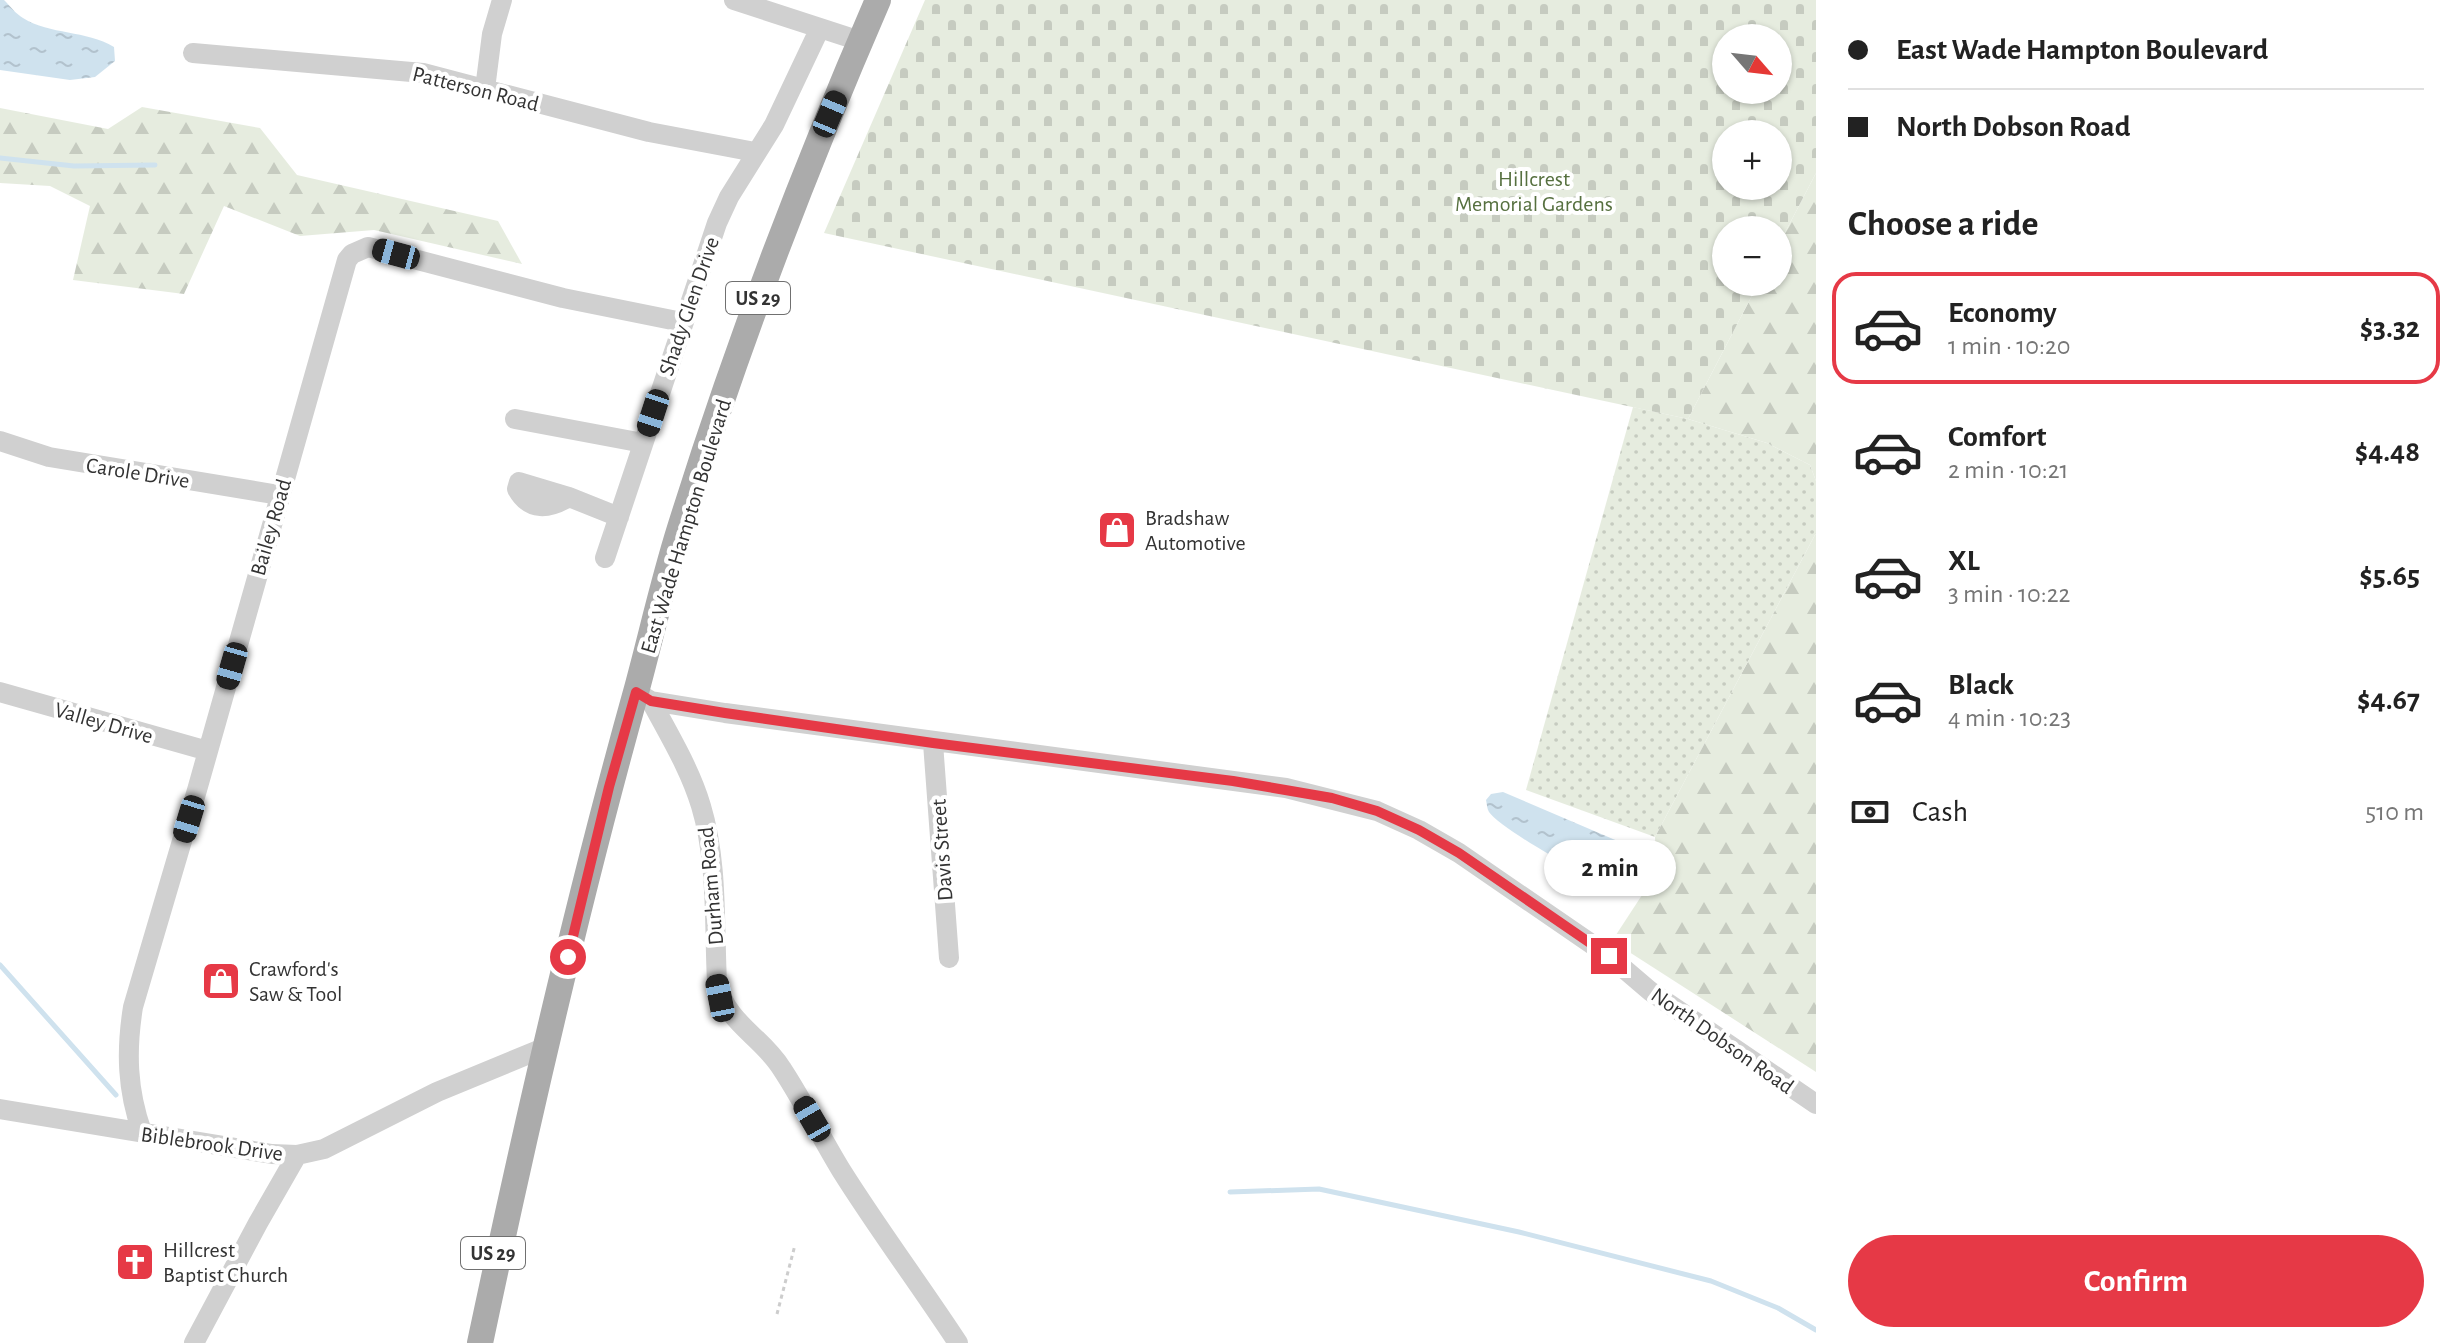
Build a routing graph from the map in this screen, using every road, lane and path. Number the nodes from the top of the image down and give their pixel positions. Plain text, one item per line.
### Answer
1 (502, 0) edge
2 (734, 0) edge
3 (878, 0) edge
4 (819, 30) junction
5 (860, 41) junction
6 (193, 53) dead end
7 (485, 89) junction
8 (755, 152) junction
9 (682, 322) junction
10 (515, 419) dead end
11 (0, 441) edge
12 (643, 443) junction
13 (279, 495) junction
14 (569, 497) dead end
15 (619, 517) junction
16 (605, 558) dead end
17 (0, 692) edge
18 (643, 696) junction
19 (933, 743) junction
20 (208, 751) junction
21 (949, 958) dead end
22 (546, 1047) junction
23 (1816, 1104) edge
24 (0, 1109) edge
25 (142, 1132) junction
26 (297, 1155) junction
27 (518, 1162) junction
28 (795, 1245) dead end
29 (777, 1314) dead end
30 (194, 1343) edge
31 (467, 1343) edge
32 (480, 1343) edge
33 (958, 1343) edge

1 - 7 street
2 - 4 street
3 - 5 main road, East Wade Hampton Boulevard / US 29
4 - 5 street
4 - 8 street, Shady Glen Drive
5 - 18 main road, East Wade Hampton Boulevard / US 29
6 - 7 street, Patterson Road
7 - 8 street, Patterson Road
8 - 9 street, Shady Glen Drive
9 - 12 street, Shady Glen Drive
9 - 13 street, Bailey Road
10 - 12 street
11 - 13 street, Carole Drive
12 - 15 street, Shady Glen Drive
13 - 20 street, Bailey Road
14 - 15 street
15 - 16 street, Shady Glen Drive
17 - 20 street, Valley Drive
18 - 19 street, North Dobson Road
18 - 22 main road, East Wade Hampton Boulevard / US 29
18 - 33 street, Durham Road
19 - 21 street, Davis Street
19 - 23 street, North Dobson Road
20 - 25 street, Bailey Road
22 - 26 street, Biblebrook Drive
22 - 27 main road, East Wade Hampton Boulevard / US 29
24 - 25 street, Biblebrook Drive
25 - 26 street, Biblebrook Drive
26 - 30 street
27 - 31 main road, East Wade Hampton Boulevard / US 29
27 - 32 main road, East Wade Hampton Boulevard / US 29
28 - 29 path

